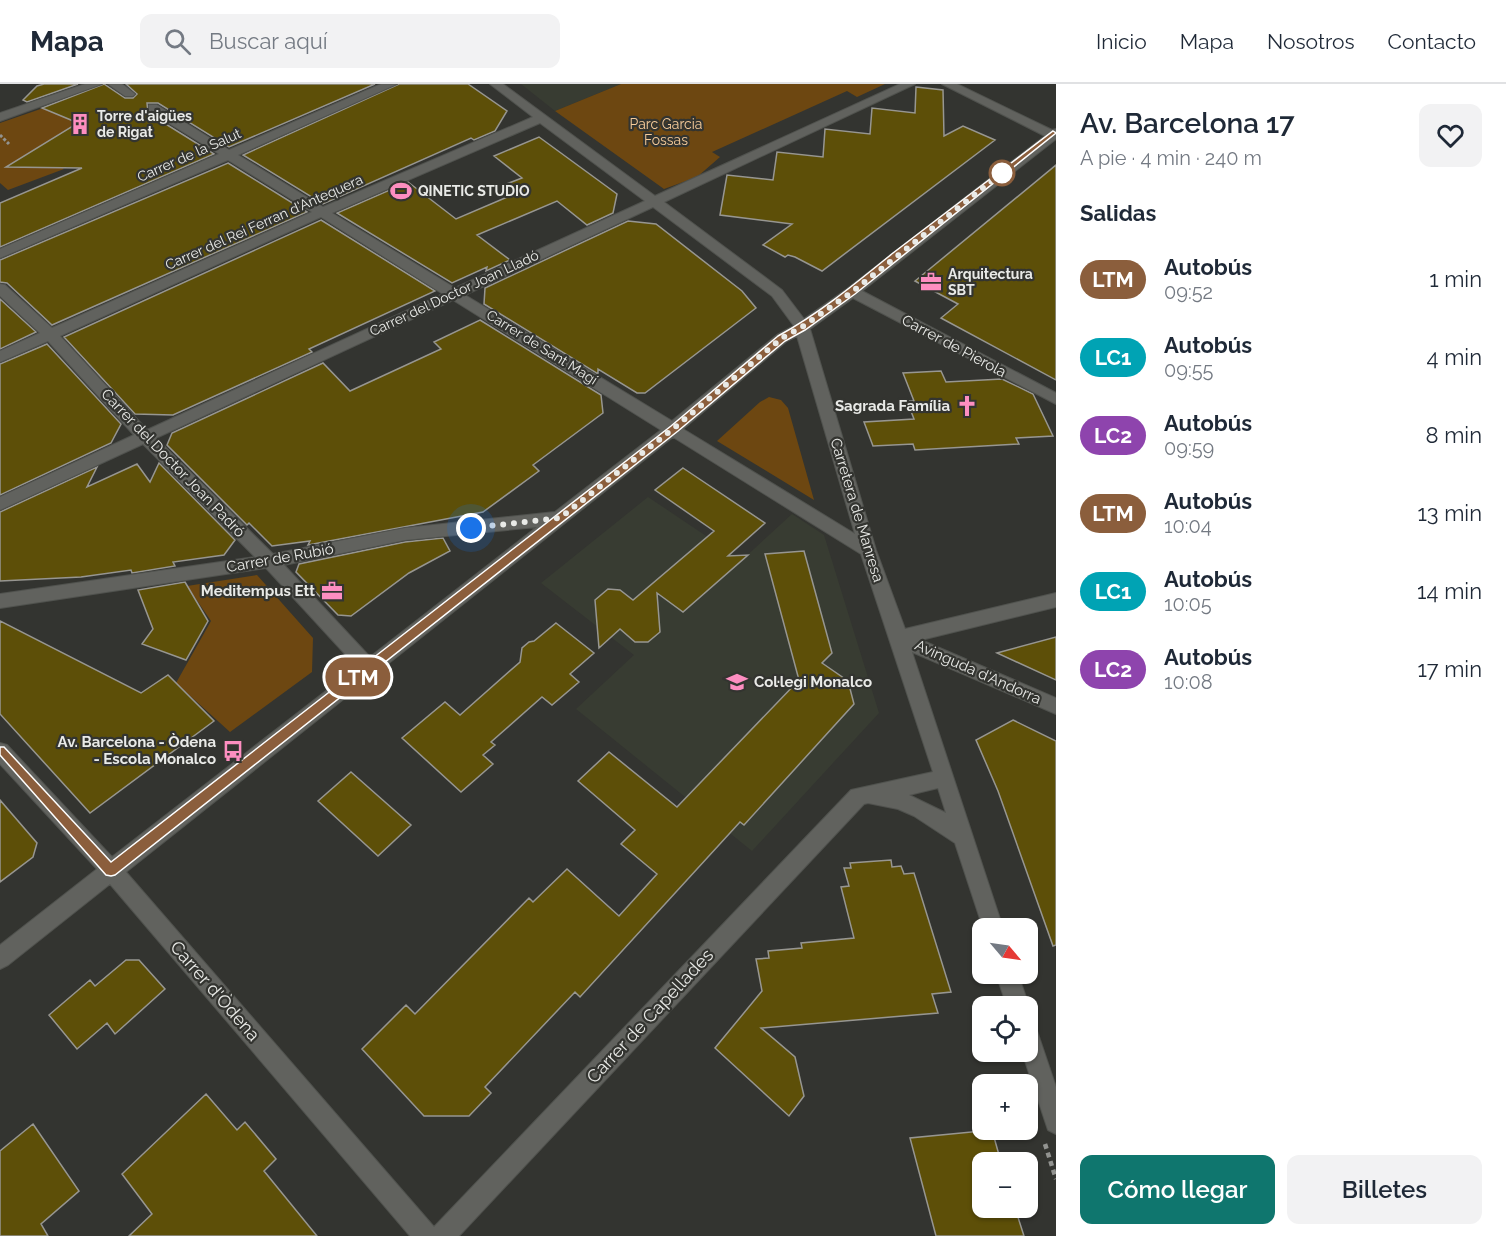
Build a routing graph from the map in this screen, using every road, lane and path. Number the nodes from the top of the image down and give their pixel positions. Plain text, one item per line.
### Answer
1 (96, 84) edge
2 (114, 84) edge
3 (391, 84) edge
4 (496, 84) edge
5 (909, 84) edge
6 (948, 84) edge
7 (129, 94) dead end
8 (153, 108) dead end
9 (0, 117) edge
10 (541, 118) junction
11 (1054, 134) edge
12 (0, 135) edge
13 (9, 144) dead end
14 (228, 155) junction
15 (653, 201) junction
16 (322, 212) junction
17 (0, 254) edge
18 (0, 288) edge
19 (852, 292) junction
20 (455, 294) junction
21 (802, 327) junction
22 (50, 334) junction
23 (0, 357) edge
24 (1056, 399) edge
25 (674, 428) junction
26 (144, 436) junction
27 (0, 504) edge
28 (560, 518) junction
29 (868, 550) junction
30 (270, 561) junction
31 (1056, 600) edge
32 (1, 601) edge
33 (899, 638) junction
34 (369, 668) junction
35 (1056, 706) edge
36 (0, 751) edge
37 (943, 777) junction
38 (858, 796) junction
39 (962, 836) junction
40 (111, 870) junction
41 (990, 918) edge
42 (0, 958) edge
43 (1036, 1062) edge
44 (1056, 1122) edge
45 (426, 1236) edge
46 (442, 1236) edge

1 - 9 street
2 - 7 street
3 - 14 street, Carrer de la Salut
4 - 10 street, Carretera de Manresa
5 - 15 street, Carrer del Doctor Joan Lladó
6 - 11 street
8 - 14 street, Carrer de Sant Magí
10 - 15 street, Carretera de Manresa
10 - 16 street, Carrer del Rei Ferran d'Antequera
11 - 19 street
12 - 13 path
14 - 16 street, Carrer de Sant Magí
14 - 17 street, Carrer de la Salut
15 - 20 street, Carrer del Doctor Joan Lladó
15 - 21 street, Carretera de Manresa
16 - 20 street, Carrer de Sant Magí
16 - 22 street, Carrer del Rei Ferran d'Antequera
18 - 22 street, Carrer del Doctor Joan Padró
19 - 21 street
19 - 24 street, Carrer de Pierola
20 - 25 street, Carrer de Sant Magí
20 - 26 street, Carrer del Doctor Joan Lladó
21 - 25 street
21 - 29 street, Carretera de Manresa
22 - 23 street, Carrer del Rei Ferran d'Antequera
22 - 26 street, Carrer del Doctor Joan Padró
25 - 28 street
25 - 29 street, Carrer de Sant Magí
26 - 27 street, Carrer del Doctor Joan Lladó
26 - 30 street, Carrer del Doctor Joan Padró
28 - 30 street, Carrer de Rubió
28 - 34 street
29 - 33 street, Carretera de Manresa
30 - 32 street, Carrer de Rubió
30 - 34 street, Carrer del Doctor Joan Padró
31 - 33 street
33 - 35 street, Avinguda d'Andorra
33 - 37 street, Carretera de Manresa
34 - 40 street
36 - 40 street, Carrer d'Òdena
37 - 38 street
37 - 39 street, Carretera de Manresa
38 - 39 street
38 - 46 street, Carrer de Capellades
39 - 41 street, Carretera de Manresa
40 - 42 street
40 - 45 street, Carrer d'Òdena
43 - 44 street

